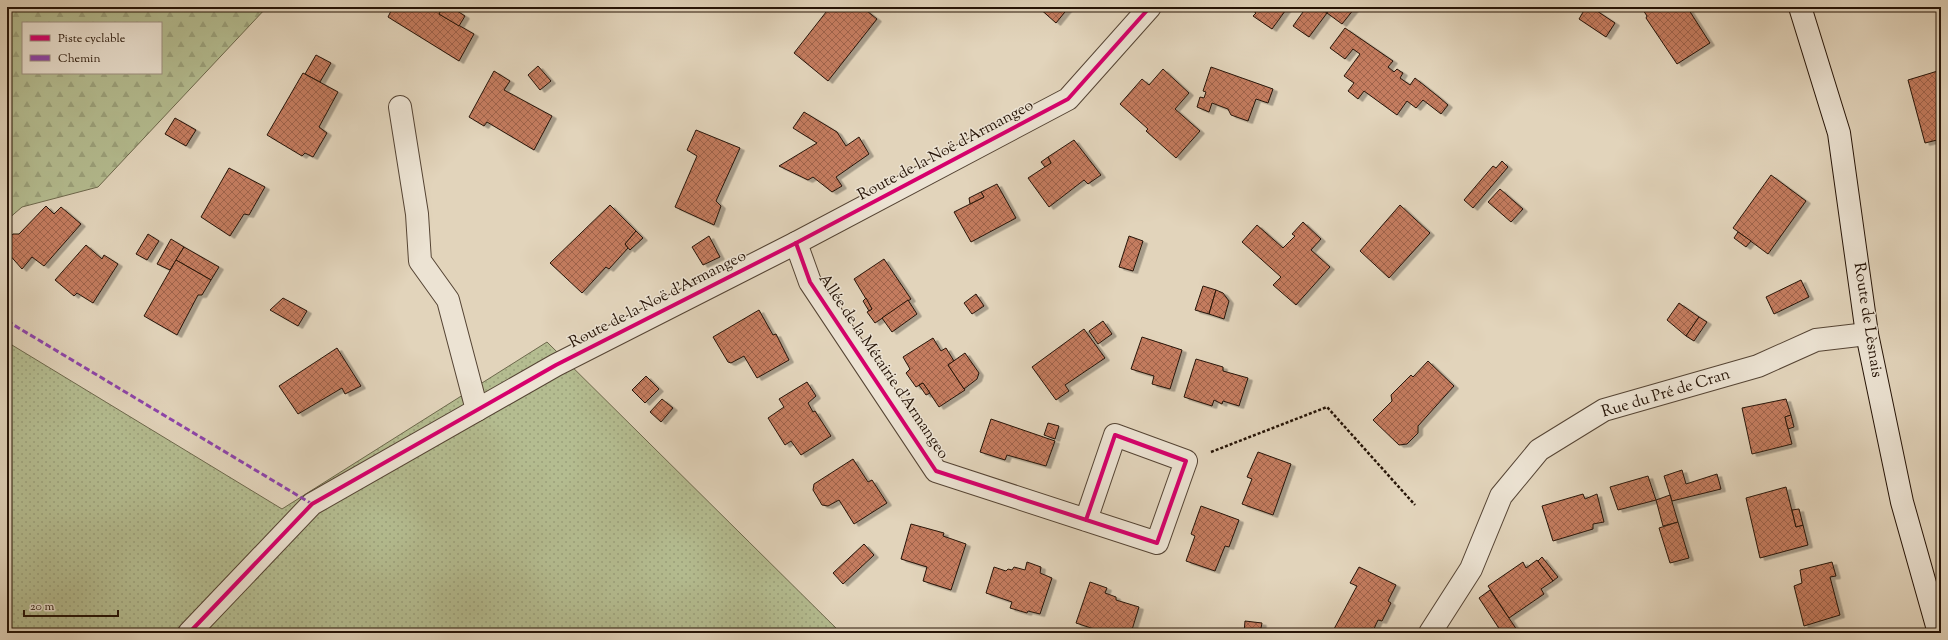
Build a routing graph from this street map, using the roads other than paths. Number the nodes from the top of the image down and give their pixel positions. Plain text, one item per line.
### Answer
1 (1150, 7) edge
2 (1800, 7) edge
3 (400, 107) dead end
4 (796, 243) junction
5 (1867, 334) junction
6 (477, 410) junction
7 (1086, 520) junction
8 (189, 633) edge
9 (1430, 633) edge
10 (1938, 633) edge

1 - 4 street, Route de la Noë d'Armangeo
2 - 5 street, Route de Lèsnais
3 - 6 street
4 - 6 street, Route de la Noë d'Armangeo
4 - 7 street, Allée de la Métairie d'Armangeo
5 - 9 street, Rue du Pré de Cran
5 - 10 street, Route de Lèsnais
6 - 8 street, Route de la Noë d'Armangeo
7 - 7 street, Allée de la Métairie d'Armangeo

